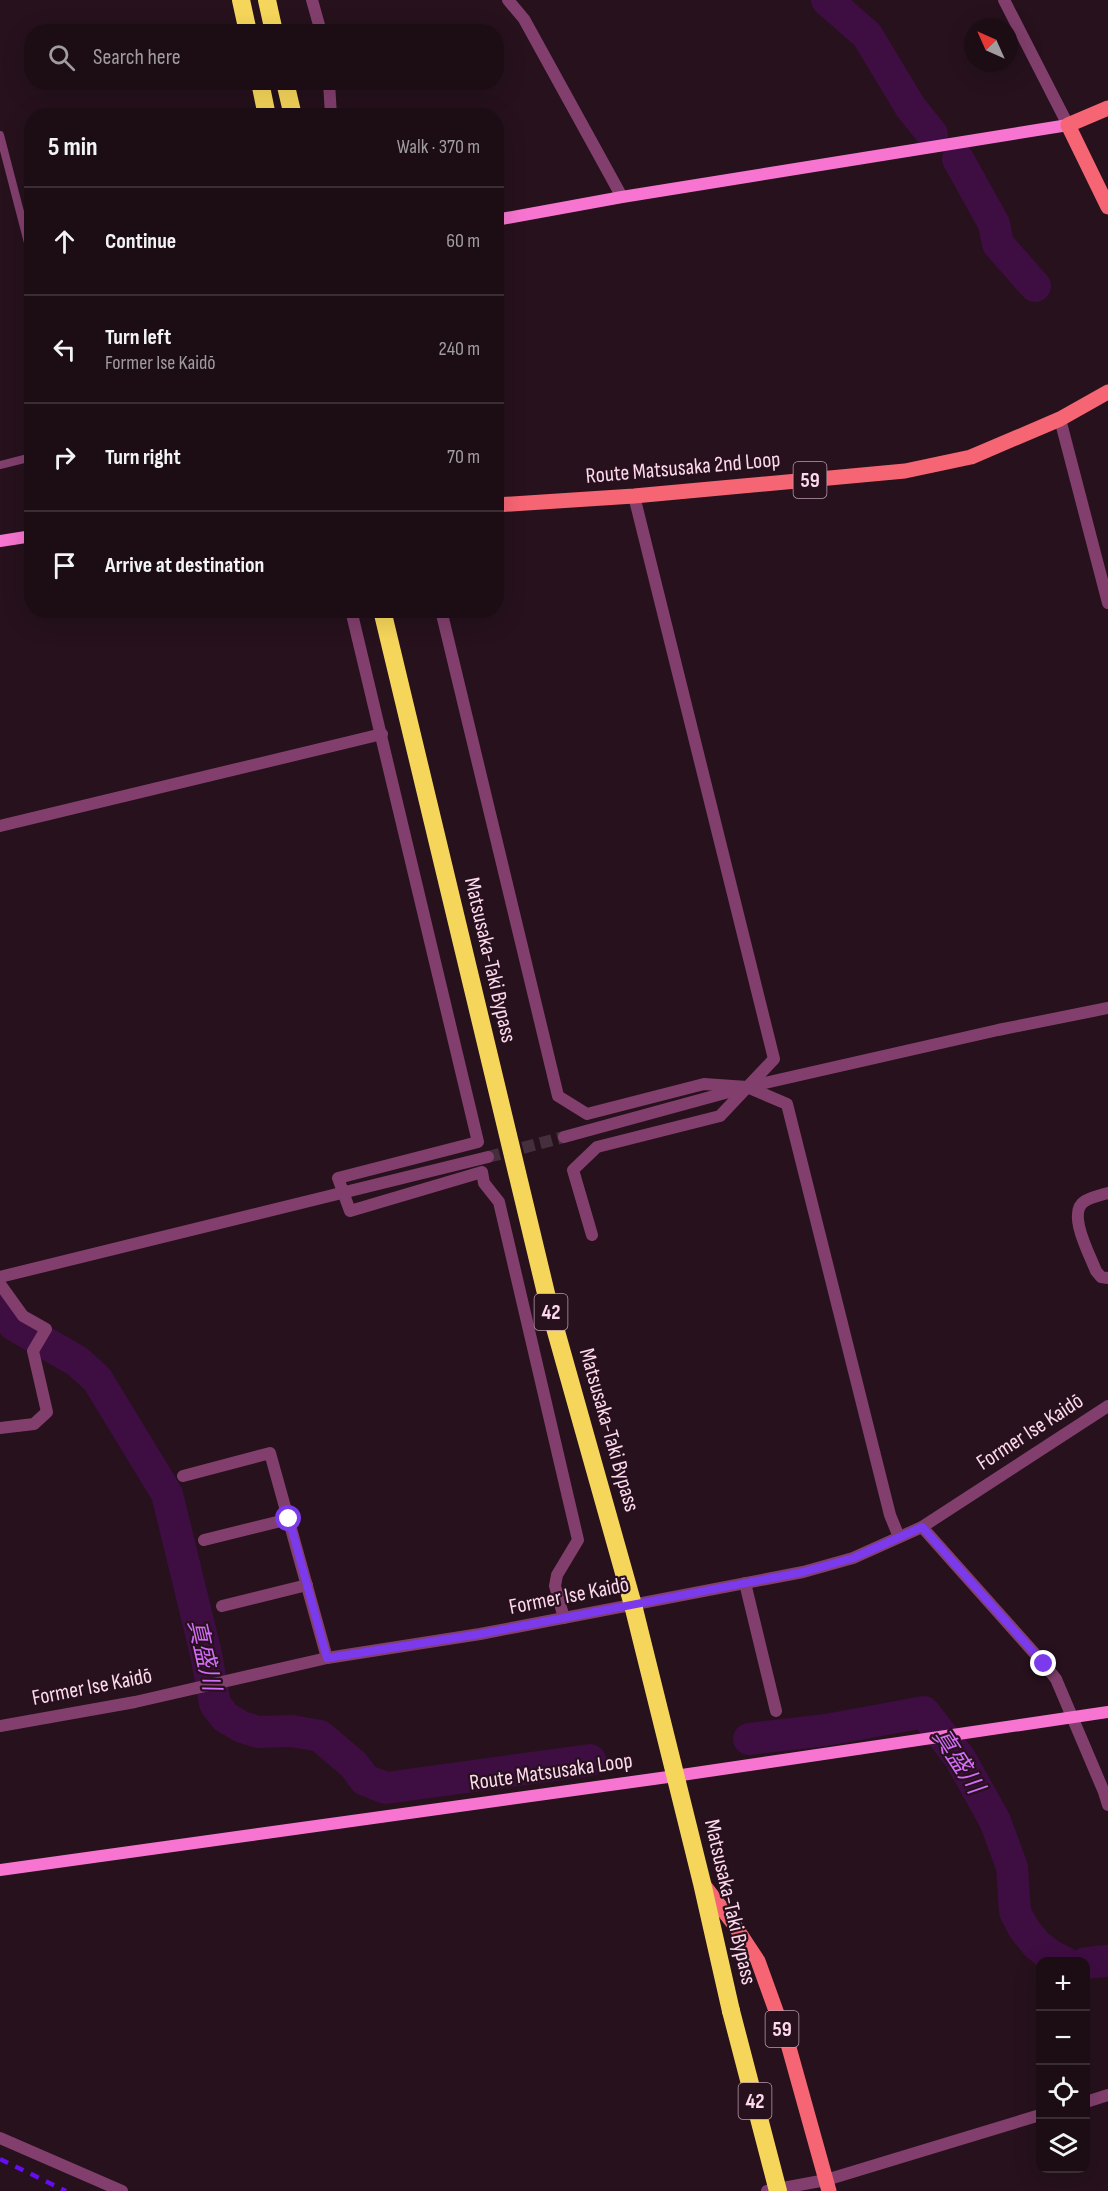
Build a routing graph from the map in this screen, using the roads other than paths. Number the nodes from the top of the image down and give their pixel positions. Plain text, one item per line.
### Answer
1 (242, 0) edge
2 (267, 0) edge
3 (312, 0) edge
4 (508, 0) edge
5 (1004, 0) edge
6 (247, 24) edge
7 (272, 24) edge
8 (319, 24) edge
9 (262, 90) edge
10 (287, 90) edge
11 (329, 90) edge
12 (265, 108) edge
13 (291, 108) edge
14 (331, 108) edge
15 (1108, 108) edge
16 (1068, 125) junction
17 (0, 135) edge
18 (622, 197) junction
19 (1108, 207) edge
20 (504, 219) edge
21 (24, 227) edge
22 (1108, 392) edge
23 (1060, 419) junction
24 (24, 459) edge
25 (0, 465) edge
26 (634, 496) junction
27 (504, 504) edge
28 (24, 537) edge
29 (0, 541) edge
30 (1108, 603) edge
31 (353, 618) edge
32 (384, 618) edge
33 (443, 618) edge
34 (382, 734) junction
35 (0, 826) edge
36 (1108, 1008) edge
37 (747, 1087) junction
38 (564, 1137) tunnel mouth
39 (488, 1157) tunnel mouth
40 (1108, 1193) edge
41 (342, 1194) junction
42 (592, 1235) dead end
43 (0, 1277) edge
44 (1108, 1278) edge
45 (0, 1284) edge
46 (1108, 1406) edge
47 (0, 1428) edge
48 (183, 1476) dead end
49 (289, 1519) junction
50 (922, 1527) junction
51 (899, 1537) junction
52 (204, 1540) dead end
53 (745, 1583) junction
54 (307, 1585) junction
55 (633, 1605) junction
56 (222, 1606) dead end
57 (564, 1618) junction
58 (327, 1658) junction
59 (776, 1711) dead end
60 (1108, 1712) edge
61 (1071, 1718) junction
62 (0, 1726) edge
63 (675, 1776) junction
64 (1108, 1805) edge
65 (0, 1870) edge
66 (702, 1883) junction
67 (1108, 2095) edge
68 (1090, 2101) edge
69 (1036, 2117) edge
70 (0, 2138) edge
71 (827, 2186) edge
72 (122, 2191) edge
73 (767, 2191) edge
74 (778, 2191) edge

1 - 6 highway
2 - 7 highway
3 - 8 street
4 - 18 street
5 - 16 street
9 - 12 highway
10 - 13 highway
11 - 14 street
15 - 16 main road
16 - 18 main road
16 - 19 main road
17 - 21 lane
18 - 20 main road
22 - 23 main road, Route Matsusaka 2nd Loop / 59
23 - 26 main road, Route Matsusaka 2nd Loop / 59
23 - 30 street
24 - 25 lane
26 - 27 main road, Route Matsusaka 2nd Loop / 59
26 - 37 street
28 - 29 main road
31 - 34 street
32 - 55 highway, Matsusaka-Taki Bypass / 42
33 - 37 street
34 - 35 street
34 - 41 street
36 - 37 street
37 - 38 street
37 - 42 street
37 - 51 street
39 - 41 street
40 - 44 street
41 - 43 street
41 - 57 street
45 - 47 street
46 - 50 street, Former Ise Kaidō
48 - 49 street
49 - 52 street
49 - 54 street
50 - 51 street, Former Ise Kaidō
50 - 61 street
51 - 53 street, Former Ise Kaidō
53 - 55 street, Former Ise Kaidō
53 - 59 street
54 - 56 street
54 - 58 street
55 - 57 street, Former Ise Kaidō
55 - 63 highway, Matsusaka-Taki Bypass / 42
57 - 58 street, Former Ise Kaidō
58 - 62 street, Former Ise Kaidō
60 - 61 main road, Route Matsusaka Loop
61 - 63 main road, Route Matsusaka Loop
61 - 64 street
63 - 65 main road, Route Matsusaka Loop
63 - 66 highway, Matsusaka-Taki Bypass / 42
66 - 71 main road, 59
66 - 74 highway, Matsusaka-Taki Bypass / 42, bridge
67 - 68 street
69 - 71 street
70 - 72 street
71 - 73 street

